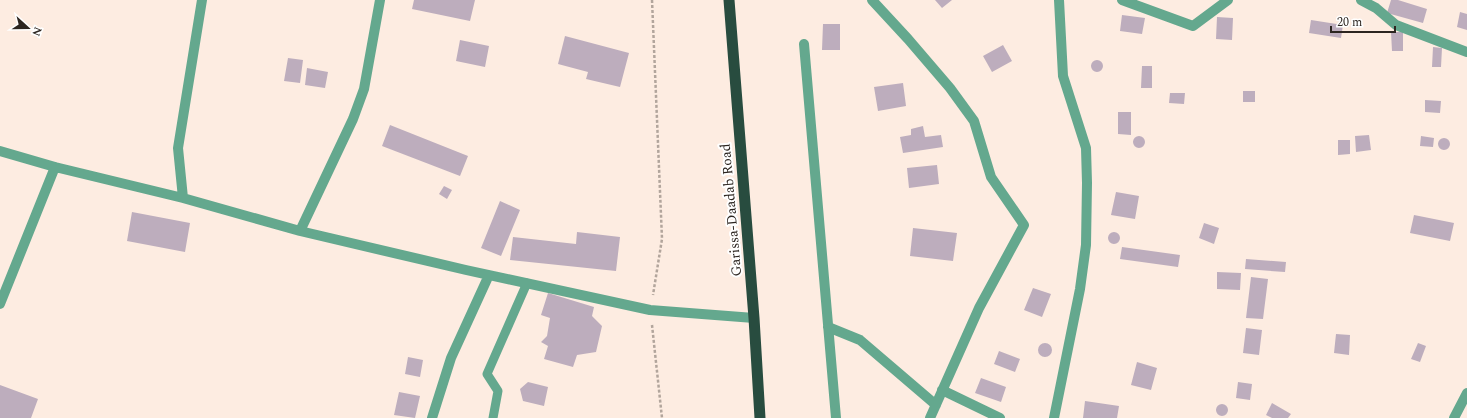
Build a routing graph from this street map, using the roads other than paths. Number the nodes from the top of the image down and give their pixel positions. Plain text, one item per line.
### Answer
1 (202, 0) edge
2 (380, 0) edge
3 (729, 0) edge
4 (872, 0) edge
5 (1058, 0) edge
6 (1122, 0) edge
7 (1228, 0) edge
8 (1360, 0) edge
9 (804, 44) dead end
10 (1467, 52) edge
11 (0, 151) edge
12 (55, 167) junction
13 (183, 198) junction
14 (300, 230) junction
15 (489, 275) junction
16 (527, 283) junction
17 (3, 286) edge
18 (0, 304) edge
19 (754, 318) junction
20 (828, 327) junction
21 (942, 390) junction
22 (1467, 393) edge
23 (936, 405) junction
24 (432, 418) edge
25 (493, 418) edge
26 (760, 418) edge
27 (836, 418) edge
28 (930, 418) edge
29 (1000, 418) edge
30 (1054, 418) edge
31 (1454, 418) edge

1 - 13 street
2 - 14 street
3 - 19 highway, Garissa-Daadab Road
4 - 21 street
5 - 30 street
6 - 7 street
8 - 10 street
9 - 20 street
11 - 12 street
12 - 13 street
12 - 17 street
13 - 14 street
14 - 15 street
15 - 16 street
15 - 24 street
16 - 19 street
16 - 25 lane
17 - 18 street
19 - 26 highway, Garissa-Daadab Road
20 - 23 street
20 - 27 street
21 - 23 street
21 - 29 street
22 - 31 street
23 - 28 street

